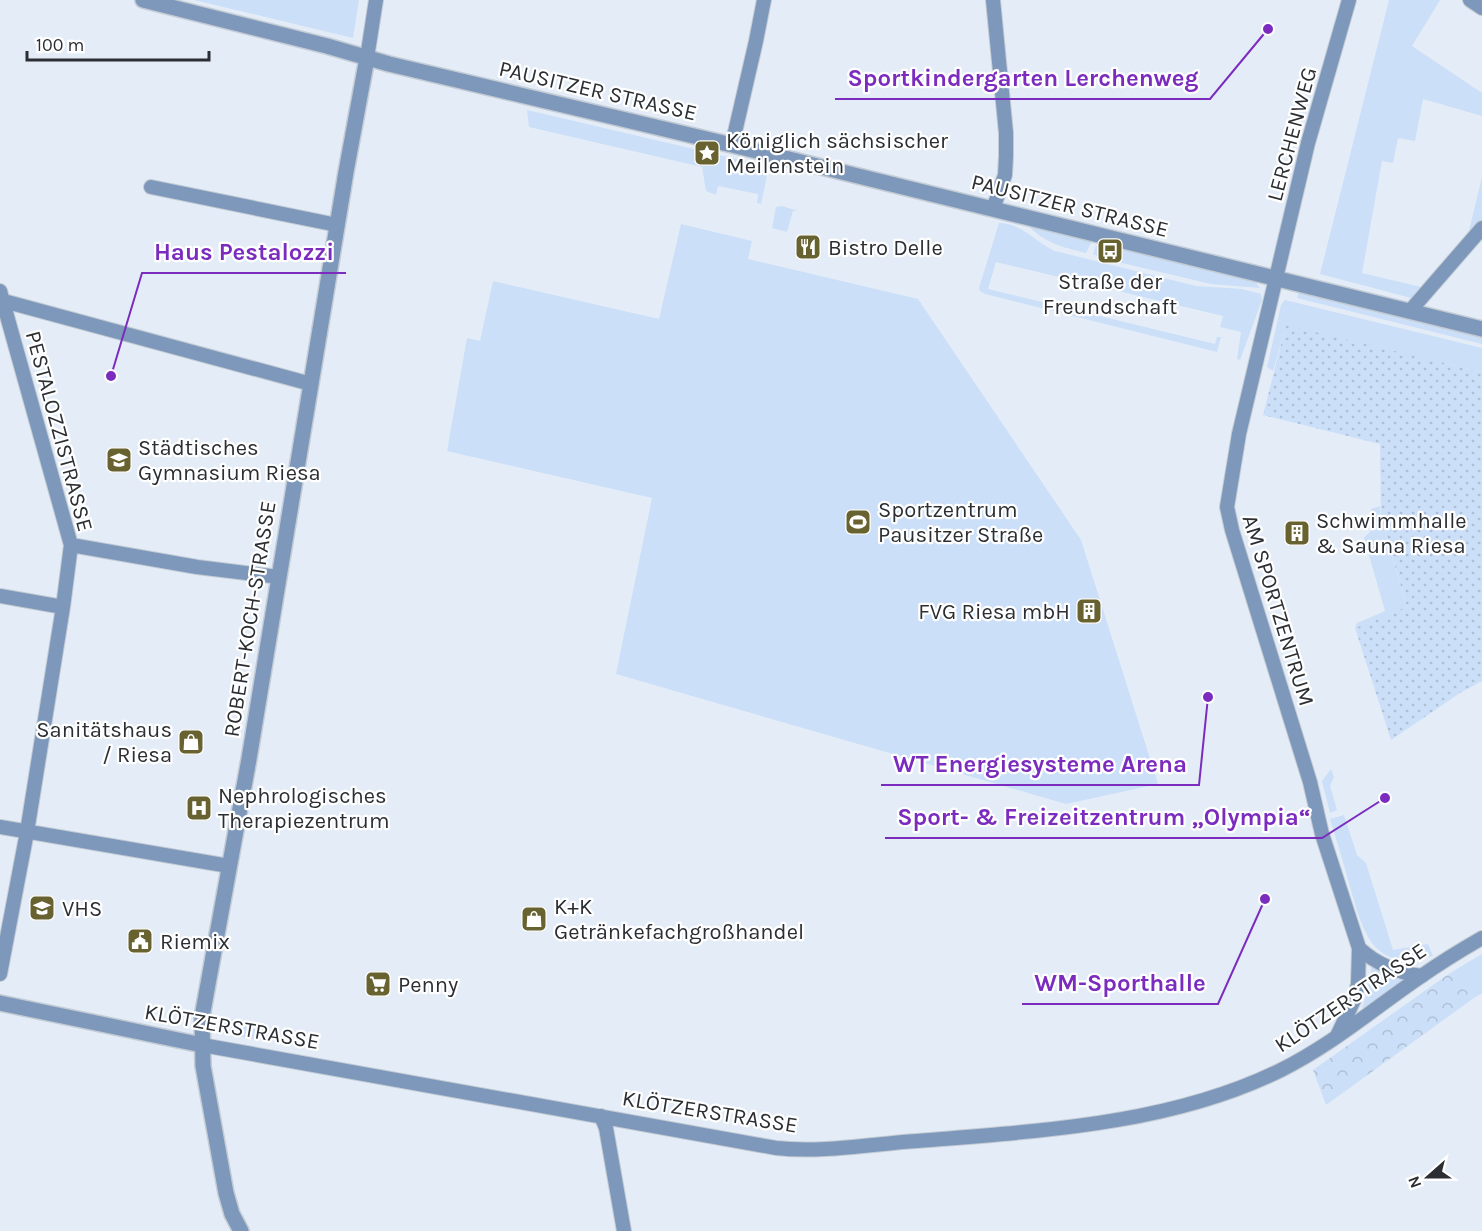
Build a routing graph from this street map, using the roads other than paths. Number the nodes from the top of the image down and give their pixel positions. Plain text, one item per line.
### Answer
1 (143, 0) edge
2 (376, 0) edge
3 (764, 0) edge
4 (993, 0) edge
5 (1349, 0) edge
6 (1470, 0) edge
7 (173, 4) edge
8 (1482, 8) edge
9 (367, 58) junction
10 (732, 145) junction
11 (152, 187) dead end
12 (993, 209) junction
13 (337, 225) junction
14 (1482, 228) edge
15 (1276, 279) junction
16 (1, 297) edge
17 (1410, 310) junction
18 (1482, 329) edge
19 (311, 384) junction
20 (71, 545) junction
21 (279, 577) junction
22 (0, 596) edge
23 (63, 607) junction
24 (0, 827) edge
25 (27, 832) junction
26 (229, 866) junction
27 (1482, 938) edge
28 (1359, 948) junction
29 (0, 974) edge
30 (1422, 976) junction
31 (0, 1003) edge
32 (1336, 1038) junction
33 (202, 1045) junction
34 (601, 1116) junction
35 (241, 1231) edge
36 (624, 1231) edge

1 - 7 street
2 - 9 street
3 - 10 street
4 - 12 street
5 - 15 street, LERCHENWEG
6 - 8 street
7 - 9 street, PAUSITZER STRASSE
9 - 10 street, PAUSITZER STRASSE
9 - 13 street, ROBERT-KOCH-STRASSE
10 - 12 street, PAUSITZER STRASSE
11 - 13 street
12 - 15 street, PAUSITZER STRASSE
13 - 19 street, ROBERT-KOCH-STRASSE
14 - 17 street
15 - 17 street, PAUSITZER STRASSE
15 - 28 street, AM SPORTZENTRUM
16 - 19 street
16 - 20 street, PESTALOZZISTRASSE
17 - 18 street, PAUSITZER STRASSE
19 - 21 street, ROBERT-KOCH-STRASSE
20 - 21 street
20 - 23 street, PESTALOZZISTRASSE
21 - 26 street, ROBERT-KOCH-STRASSE
22 - 23 street
23 - 25 street, PESTALOZZISTRASSE
24 - 25 street
25 - 26 street
25 - 29 street, PESTALOZZISTRASSE
26 - 33 street, ROBERT-KOCH-STRASSE
27 - 30 street, KLÖTZERSTRASSE
28 - 30 street
28 - 32 street, AM SPORTZENTRUM
30 - 32 street, KLÖTZERSTRASSE
31 - 33 street, KLÖTZERSTRASSE
32 - 34 street, KLÖTZERSTRASSE
33 - 34 street, KLÖTZERSTRASSE
33 - 35 street, ROBERT-KOCH-STRASSE
34 - 36 street

